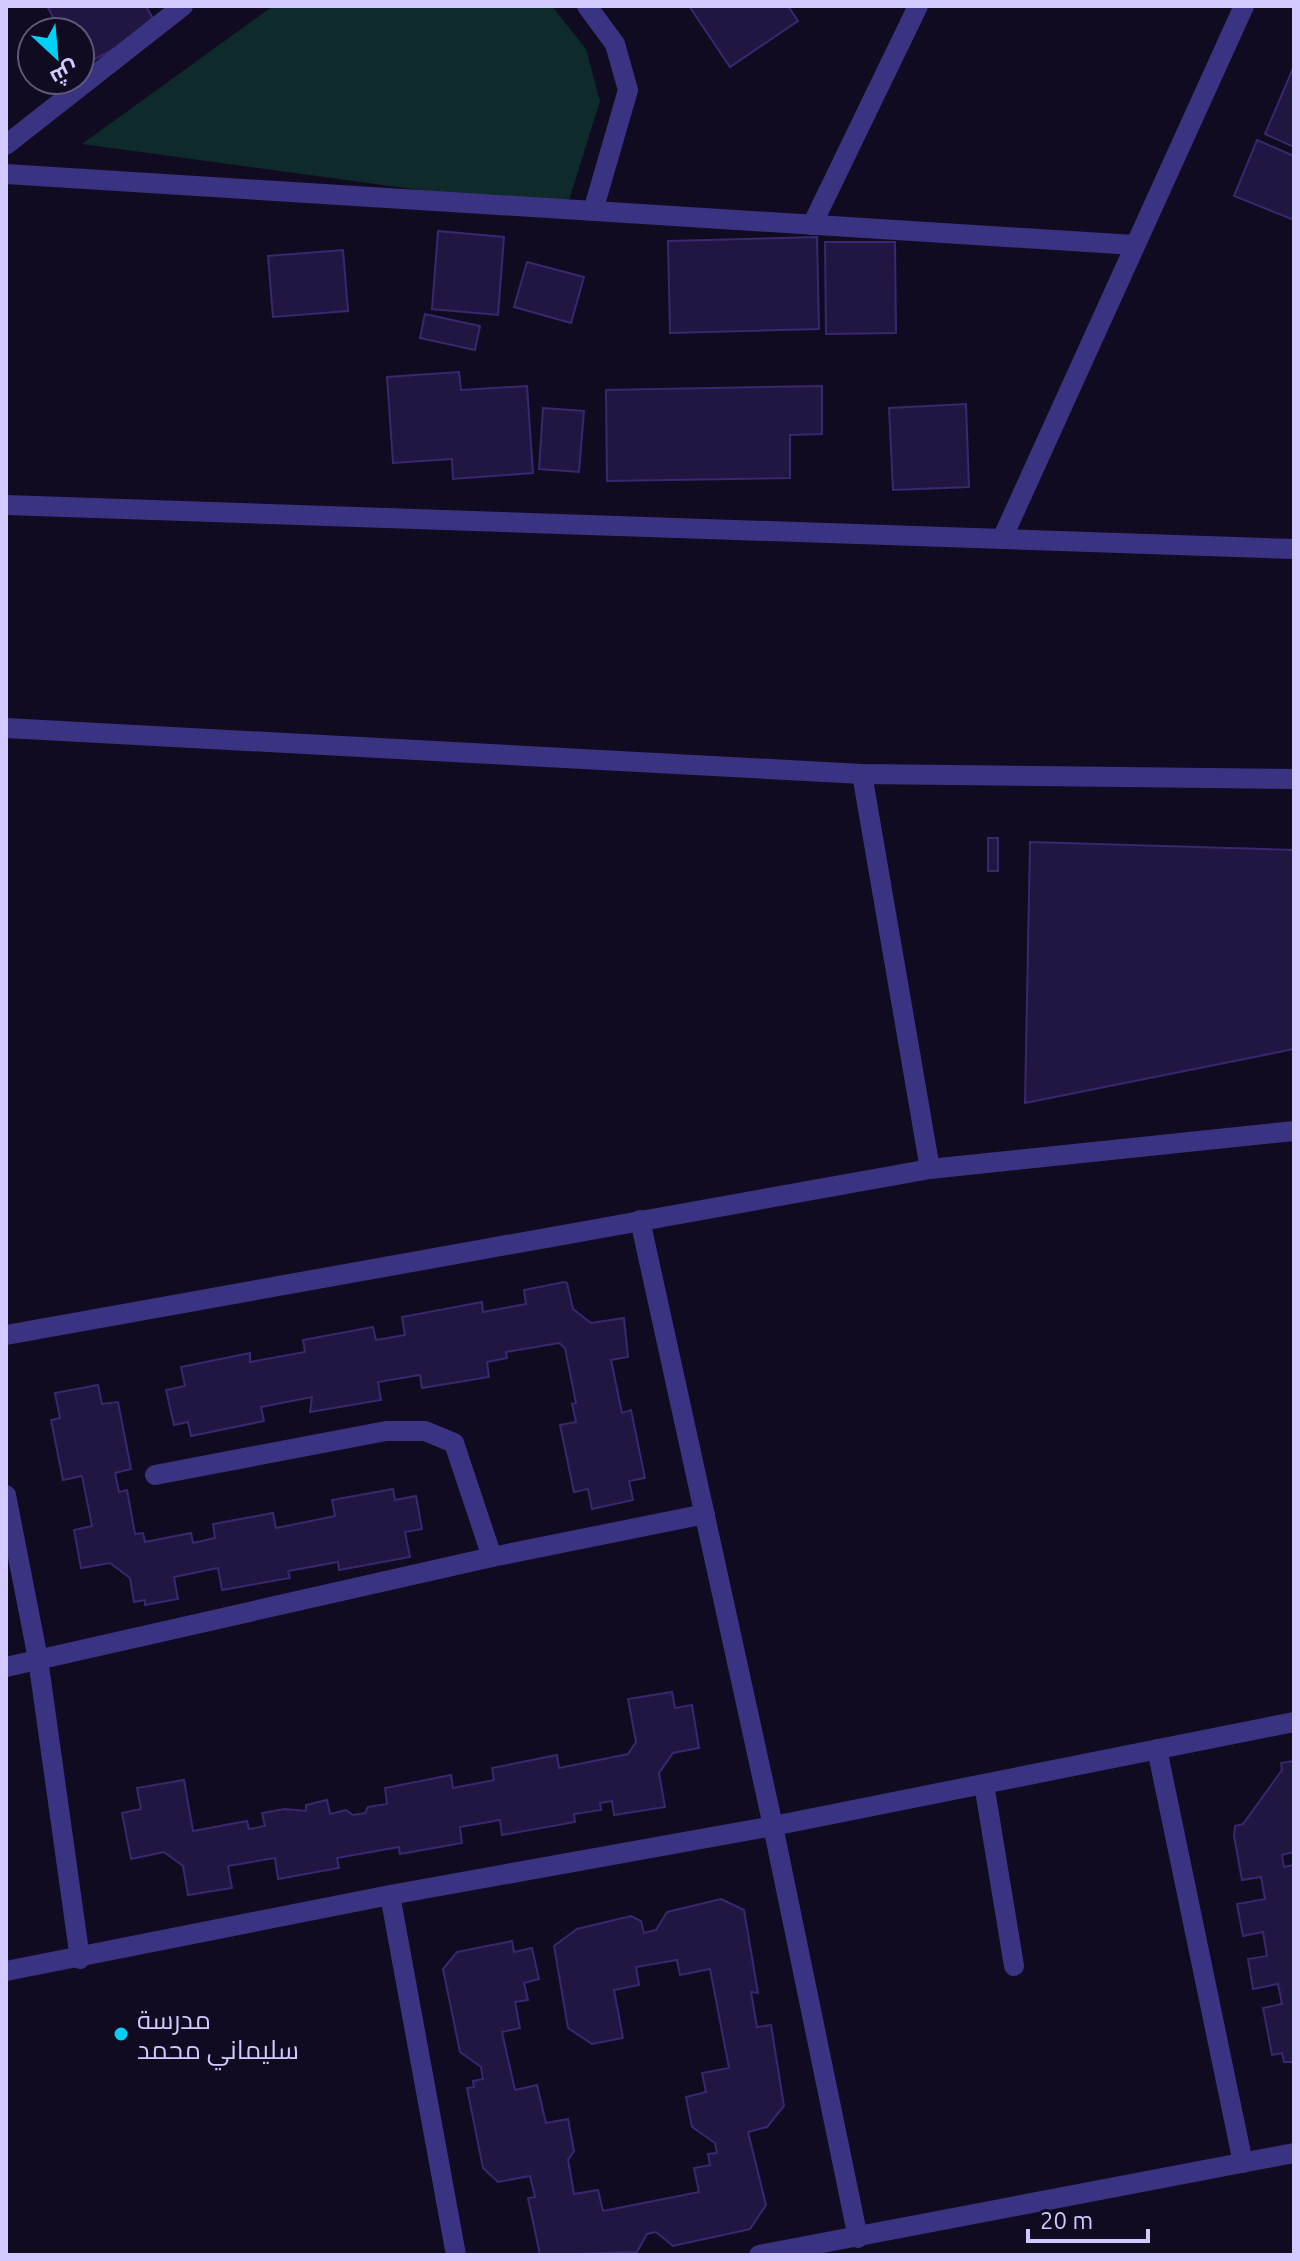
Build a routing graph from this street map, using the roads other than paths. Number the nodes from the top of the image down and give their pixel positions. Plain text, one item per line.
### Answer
1 (183, 6) edge
2 (587, 6) edge
3 (918, 6) edge
4 (1244, 6) edge
5 (6, 145) edge
6 (6, 174) edge
7 (593, 211) junction
8 (812, 225) junction
9 (1134, 245) junction
10 (6, 505) edge
11 (1002, 539) junction
12 (1294, 549) edge
13 (6, 728) edge
14 (862, 774) junction
15 (1294, 779) edge
16 (1294, 1131) edge
17 (930, 1169) junction
18 (640, 1220) junction
19 (6, 1335) edge
20 (155, 1475) dead end
21 (6, 1495) edge
22 (705, 1514) junction
23 (492, 1557) junction
24 (38, 1659) junction
25 (6, 1667) edge
26 (1294, 1722) edge
27 (1157, 1749) junction
28 (984, 1784) junction
29 (773, 1826) junction
30 (390, 1895) junction
31 (80, 1959) junction
32 (1014, 1966) dead end
33 (6, 1971) edge
34 (1294, 2153) edge
35 (1243, 2163) junction
36 (858, 2238) junction
37 (456, 2255) edge
38 (759, 2255) edge

1 - 5 street
2 - 7 street
3 - 8 street
4 - 9 street
6 - 7 street
7 - 8 street
8 - 9 street
9 - 11 street
10 - 11 street
11 - 12 street
13 - 14 street
14 - 15 street
14 - 17 street
16 - 17 street
17 - 18 street
18 - 19 street
18 - 22 street
20 - 23 street
21 - 24 street
22 - 23 street
22 - 29 street
23 - 24 street
24 - 25 street
24 - 31 street
26 - 27 street
27 - 28 street
27 - 35 street
28 - 29 street
28 - 32 street
29 - 30 street
29 - 36 street
30 - 31 street
30 - 37 street
31 - 33 street
34 - 35 street
35 - 36 street
36 - 38 street

